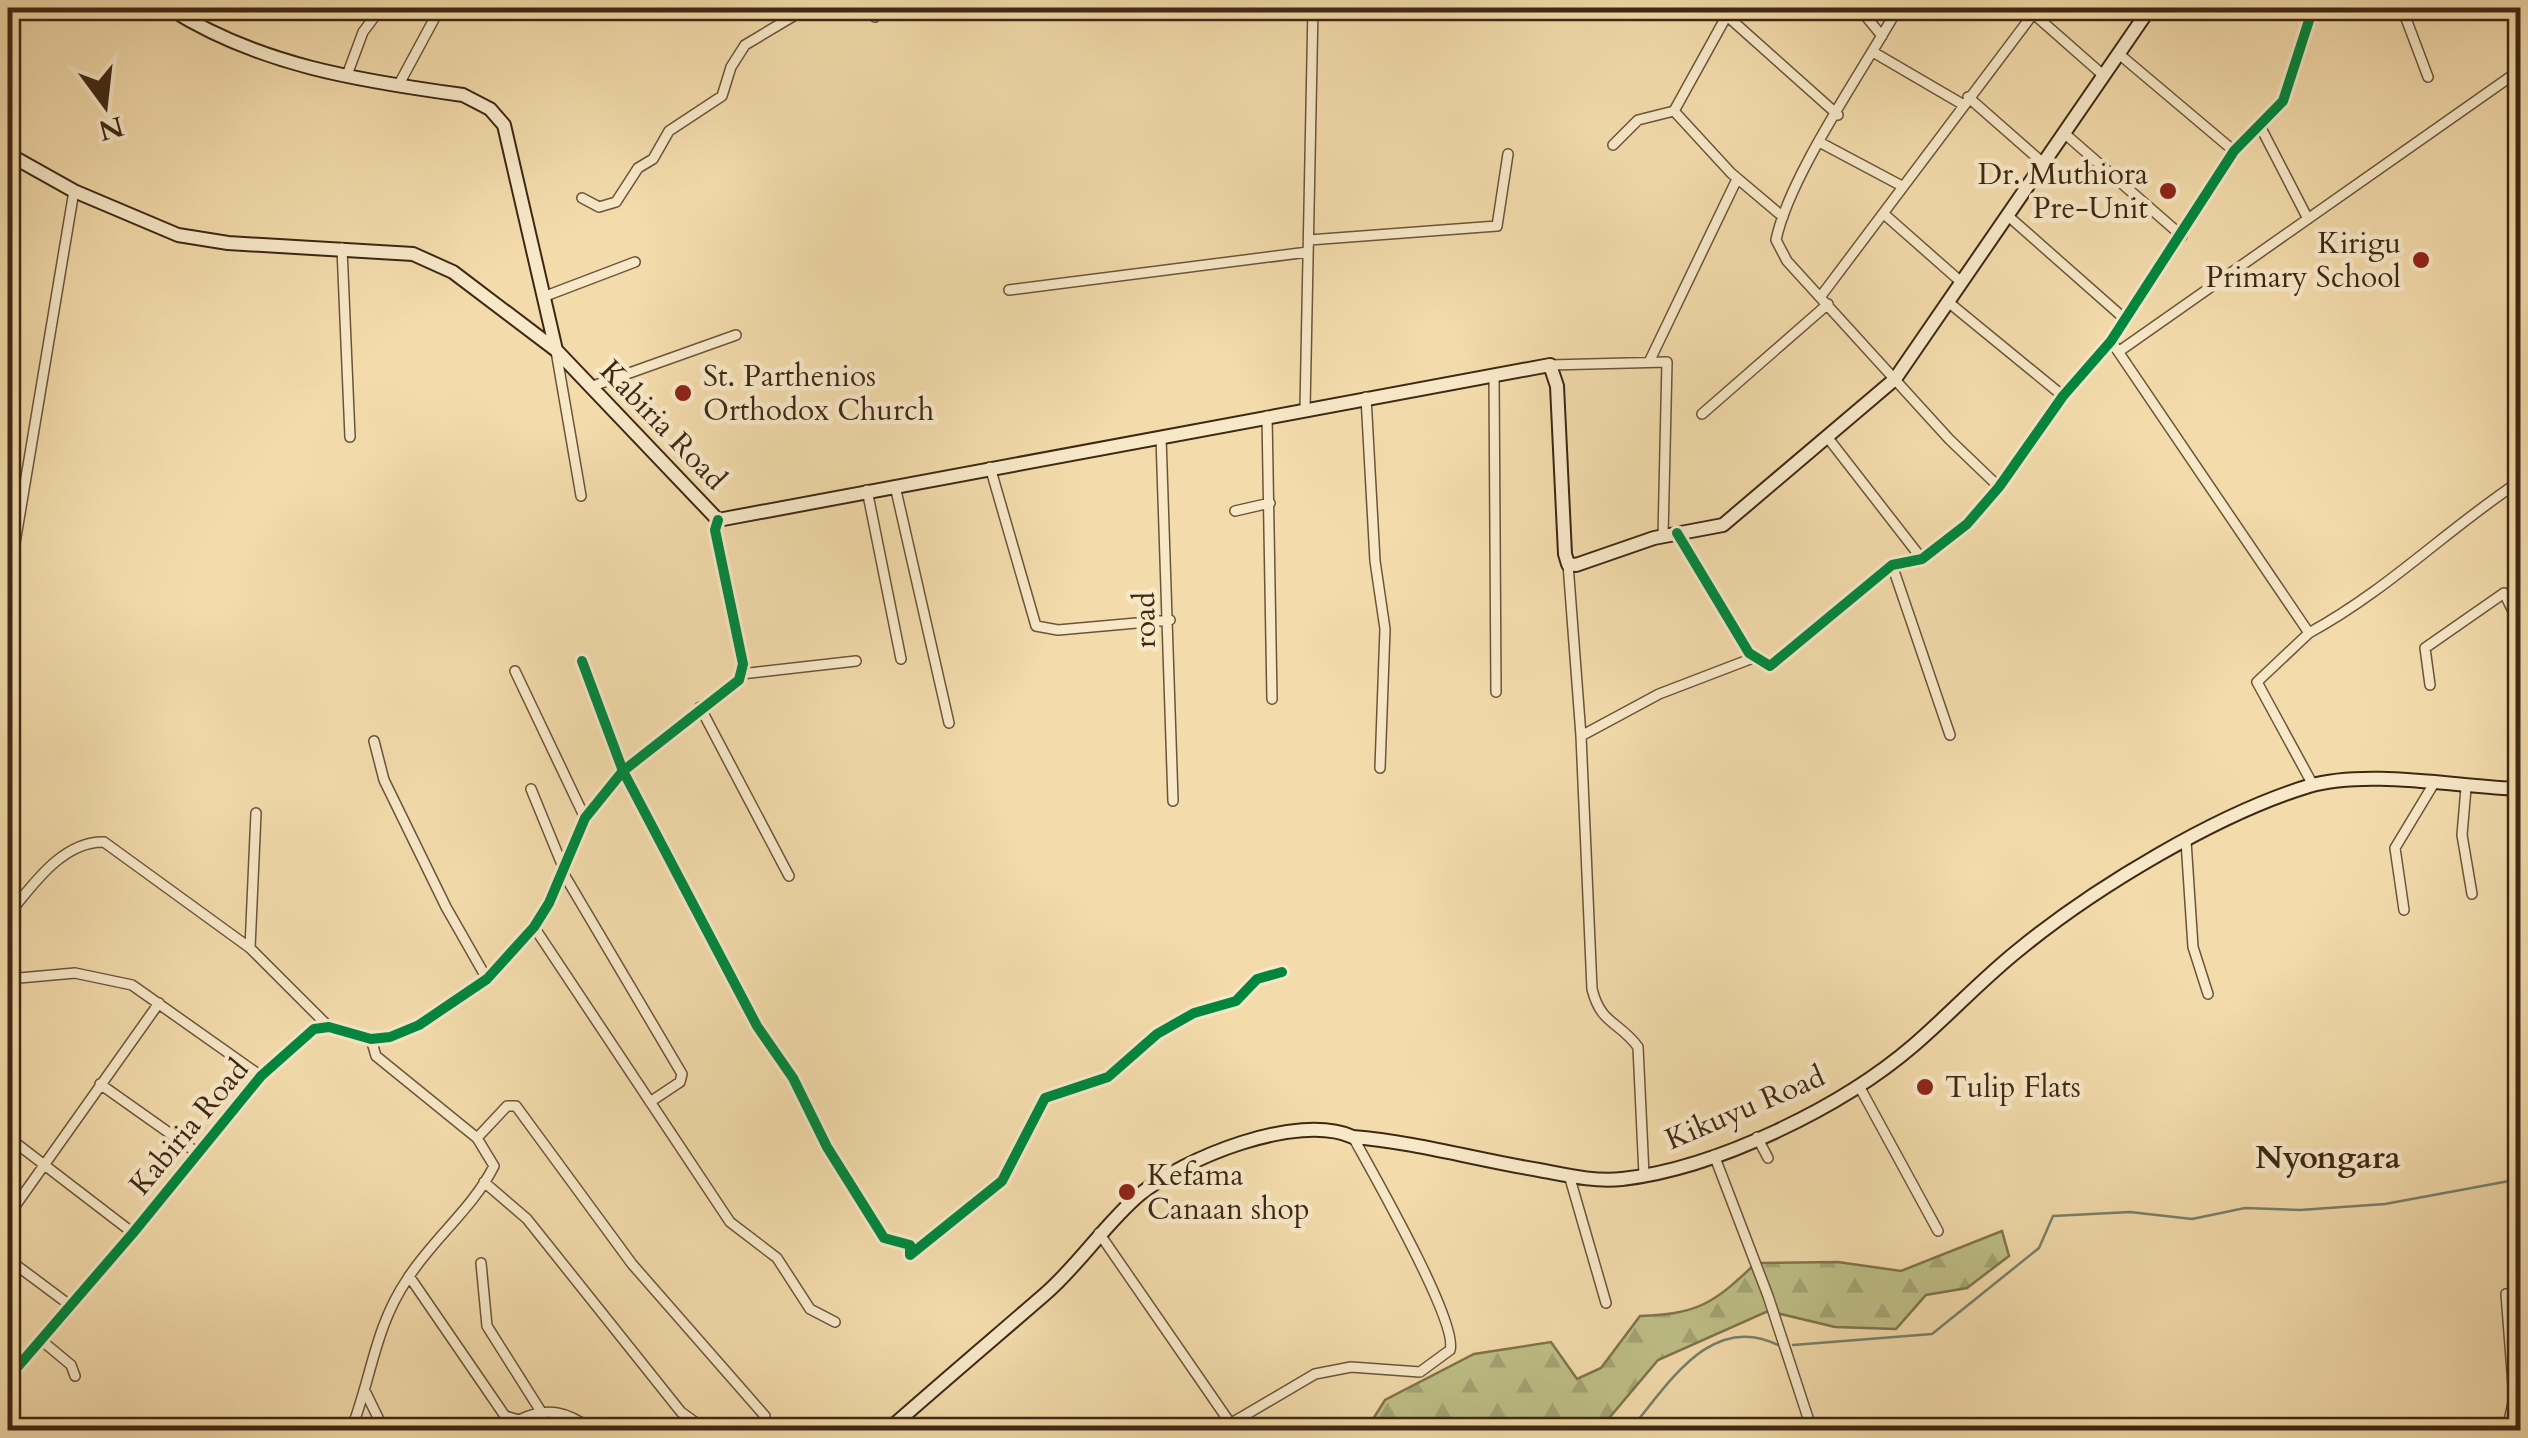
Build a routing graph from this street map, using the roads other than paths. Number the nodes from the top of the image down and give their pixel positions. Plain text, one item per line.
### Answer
1 (169, 8) edge
2 (381, 8) edge
3 (440, 8) edge
4 (807, 8) edge
5 (1313, 8) edge
6 (1860, 8) edge
7 (1898, 8) edge
8 (2150, 8) edge
9 (2314, 8) edge
10 (2402, 8) edge
11 (1729, 11) edge
12 (2030, 11) edge
13 (1882, 36) junction
14 (1874, 52) junction
15 (2120, 54) junction
16 (2520, 70) edge
17 (347, 75) junction
18 (2103, 75) junction
19 (2428, 77) dead end
20 (398, 86) junction
21 (1964, 101) junction
22 (1674, 111) junction
23 (1838, 114) junction
24 (2260, 126) junction
25 (2064, 134) junction
26 (1821, 143) junction
27 (1613, 146) dead end
28 (2234, 151) junction
29 (8, 154) edge
30 (1508, 154) dead end
31 (2043, 163) junction
32 (1737, 179) junction
33 (1900, 185) junction
34 (74, 192) junction
35 (582, 198) dead end
36 (1884, 214) junction
37 (2007, 214) junction
38 (1783, 217) junction
39 (2308, 219) junction
40 (2182, 236) junction
41 (1309, 240) junction
42 (342, 248) junction
43 (1308, 252) junction
44 (635, 262) dead end
45 (1960, 282) junction
46 (1009, 290) dead end
47 (543, 297) junction
48 (1825, 300) junction
49 (1947, 301) junction
50 (2126, 320) junction
51 (736, 336) dead end
52 (2111, 341) junction
53 (556, 350) junction
54 (2120, 350) junction
55 (1650, 360) junction
56 (1550, 365) junction
57 (1494, 374) junction
58 (1894, 379) junction
59 (593, 386) junction
60 (2062, 396) junction
61 (1366, 397) junction
62 (1305, 409) junction
63 (1702, 414) dead end
64 (1267, 416) junction
65 (1161, 437) junction
66 (350, 438) dead end
67 (1828, 438) junction
68 (990, 466) junction
69 (2520, 484) edge
70 (896, 486) junction
71 (1998, 487) junction
72 (867, 490) junction
73 (581, 496) dead end
74 (1270, 503) junction
75 (1236, 511) dead end
76 (718, 520) junction
77 (1670, 534) junction
78 (1922, 559) junction
79 (1568, 564) junction
80 (1892, 565) junction
81 (8, 585) edge
82 (1170, 620) junction
83 (2520, 625) edge
84 (2309, 633) junction
85 (901, 658) dead end
86 (1753, 658) junction
87 (582, 661) dead end
88 (856, 661) dead end
89 (515, 671) dead end
90 (741, 674) junction
91 (2430, 684) dead end
92 (1496, 692) dead end
93 (1272, 699) dead end
94 (700, 708) junction
95 (949, 723) dead end
96 (1950, 735) dead end
97 (1581, 736) junction
98 (374, 741) dead end
99 (1380, 768) dead end
100 (622, 771) junction
101 (2313, 785) junction
102 (2433, 785) junction
103 (2466, 788) junction
104 (531, 789) dead end
105 (2520, 789) edge
106 (1173, 802) dead end
107 (256, 814) dead end
108 (585, 818) junction
109 (2186, 841) junction
110 (562, 869) junction
111 (790, 876) dead end
112 (2472, 894) dead end
113 (2404, 910) dead end
114 (8, 915) edge
115 (534, 927) junction
116 (250, 948) junction
117 (1282, 972) dead end
118 (487, 978) junction
119 (8, 979) edge
120 (2208, 994) dead end
121 (159, 1004) junction
122 (329, 1027) junction
123 (371, 1039) junction
124 (261, 1076) junction
125 (100, 1084) junction
126 (1859, 1086) junction
127 (650, 1102) junction
128 (1354, 1136) junction
129 (8, 1137) edge
130 (1757, 1137) junction
131 (477, 1138) junction
132 (199, 1154) junction
133 (1714, 1155) junction
134 (1768, 1158) dead end
135 (46, 1165) junction
136 (1569, 1175) junction
137 (1644, 1176) junction
138 (484, 1182) junction
139 (8, 1216) edge
140 (1938, 1231) dead end
141 (134, 1233) junction
142 (1099, 1233) junction
143 (8, 1259) edge
144 (481, 1263) dead end
145 (409, 1276) junction
146 (2506, 1294) dead end
147 (1606, 1303) dead end
148 (71, 1306) junction
149 (835, 1322) dead end
150 (41, 1340) junction
151 (10, 1371) edge
152 (76, 1376) dead end
153 (366, 1393) junction
154 (540, 1410) junction
155 (765, 1416) dead end
156 (1232, 1427) edge
157 (351, 1430) edge
158 (384, 1430) edge
159 (593, 1430) edge
160 (706, 1430) edge
161 (888, 1430) edge
162 (1812, 1430) edge
163 (2508, 1430) edge

1 - 17 main road
2 - 17 street
3 - 20 street
4 - 35 street
5 - 41 street
6 - 13 street
7 - 13 street
8 - 15 main road
9 - 24 street
10 - 19 street
11 - 22 street
11 - 23 street
12 - 18 street
12 - 21 street
13 - 14 street
14 - 21 street
14 - 23 street
15 - 18 main road
15 - 28 street
16 - 39 street
17 - 20 main road
18 - 25 main road
20 - 47 main road
21 - 31 street
21 - 33 street
22 - 27 street
22 - 32 street
23 - 26 street
24 - 28 street
24 - 39 street
25 - 31 main road
25 - 40 street
26 - 33 street
26 - 38 street
28 - 40 street
29 - 34 main road, Kabiria Road
30 - 41 street
31 - 37 main road
32 - 38 street
32 - 55 street
33 - 36 street
34 - 42 main road, Kabiria Road
34 - 81 street
36 - 45 street
36 - 48 street
37 - 45 main road
37 - 50 street
38 - 48 street
39 - 54 street
40 - 50 street
41 - 43 street
42 - 53 main road, Kabiria Road
42 - 66 street
43 - 46 street
43 - 62 street
44 - 47 street
45 - 49 main road
47 - 53 main road
48 - 58 street
48 - 63 street
49 - 58 main road
49 - 60 street
50 - 52 street
51 - 59 street
52 - 54 street
52 - 60 street
53 - 59 main road, Kabiria Road
53 - 73 street
54 - 84 street
55 - 56 street
55 - 77 street
56 - 57 main road
56 - 79 main road
57 - 61 main road
57 - 92 street
58 - 67 main road
58 - 71 street
59 - 76 main road, Kabiria Road
60 - 71 street
61 - 62 main road
61 - 99 street
62 - 64 main road
64 - 65 main road
64 - 74 street
65 - 68 main road
65 - 82 street, road
67 - 77 main road
67 - 78 street
68 - 70 main road
68 - 82 street
69 - 84 street
70 - 72 main road
70 - 95 street
71 - 78 street
72 - 76 main road
72 - 85 street
74 - 75 street
74 - 93 street
76 - 90 street, Kabiria Road
77 - 79 main road
77 - 86 street
78 - 80 street
79 - 97 street
80 - 86 street
80 - 96 street
82 - 106 street, road
83 - 91 street
84 - 101 street
86 - 97 street
87 - 100 street
88 - 90 street
89 - 108 street
90 - 94 street
94 - 100 street
94 - 111 street
97 - 137 street
98 - 118 street
100 - 108 street
100 - 117 street
101 - 102 main road, Kikuyu Road
101 - 109 main road, Kikuyu Road
102 - 103 main road, Kikuyu Road
102 - 113 street
103 - 105 main road, Kikuyu Road
103 - 112 street
104 - 110 street
107 - 116 street
108 - 110 street
109 - 120 street
109 - 126 main road, Kikuyu Road
110 - 115 street
110 - 127 street
114 - 116 street
115 - 118 street
115 - 127 street
116 - 122 street
118 - 123 street
119 - 121 street
121 - 124 street
121 - 125 street
122 - 123 street
122 - 124 street, Kabiria Road
123 - 131 street
124 - 132 street, Kabiria Road
125 - 132 street
125 - 135 street
126 - 130 main road, Kikuyu Road
126 - 140 street
127 - 149 street
128 - 136 main road, Kikuyu Road
128 - 142 main road, Kikuyu Road
128 - 156 street
129 - 135 street
130 - 133 main road, Kikuyu Road
130 - 134 street
131 - 138 street
131 - 155 street
132 - 141 street, Kabiria Road
133 - 137 main road, Kikuyu Road
133 - 162 street
135 - 139 street
135 - 141 street
136 - 137 main road, Kikuyu Road
136 - 147 street
138 - 145 street
138 - 160 street
141 - 148 street, Kabiria Road
142 - 156 street
142 - 161 main road, Kikuyu Road
143 - 148 street
144 - 154 street
145 - 153 street
145 - 154 street
146 - 163 street
148 - 150 street, Kabiria Road
150 - 151 street, Kabiria Road
150 - 152 street
153 - 157 street
153 - 158 street
154 - 159 street

